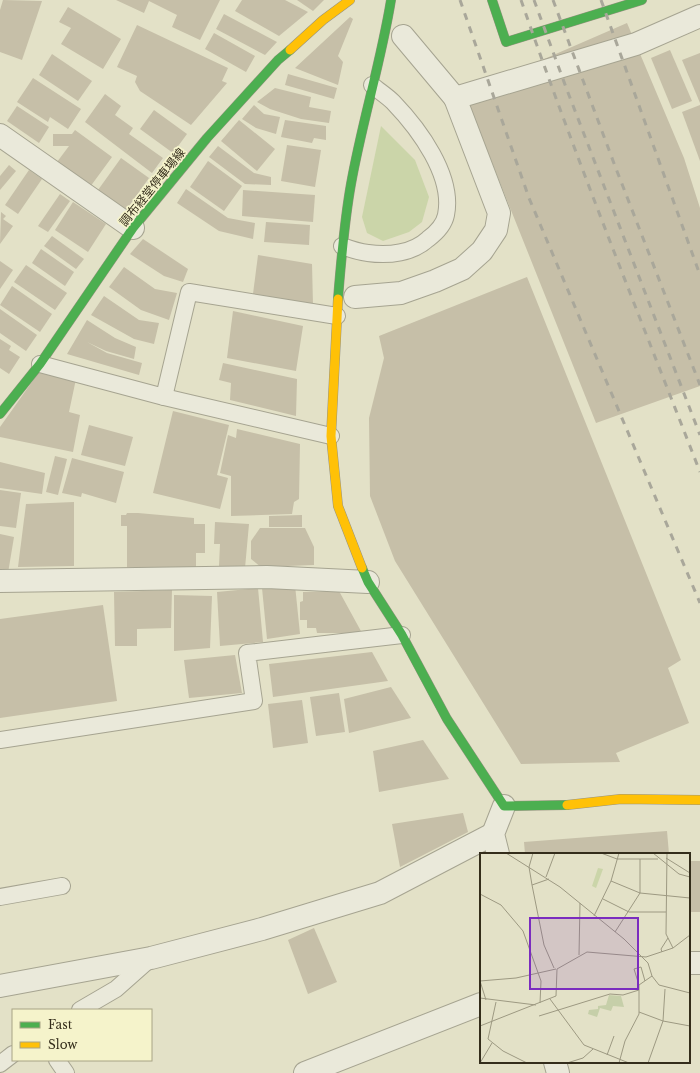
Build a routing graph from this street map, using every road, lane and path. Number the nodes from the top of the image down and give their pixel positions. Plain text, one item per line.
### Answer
1 (350, 0) edge
2 (391, 0) edge
3 (492, 0) edge
4 (642, 0) edge
5 (700, 16) edge
6 (403, 36) dead end
7 (372, 85) junction
8 (455, 98) junction
9 (0, 135) edge
10 (133, 228) junction
11 (342, 246) junction
12 (355, 298) dead end
13 (337, 316) junction
14 (40, 364) junction
15 (164, 397) junction
16 (0, 414) edge
17 (331, 436) junction
18 (0, 581) edge
19 (368, 582) junction
20 (402, 636) junction
21 (0, 740) edge
22 (700, 800) edge
23 (504, 806) junction
24 (496, 844) edge
25 (62, 886) dead end
26 (0, 897) edge
27 (151, 958) junction
28 (690, 962) edge
29 (700, 963) edge
30 (0, 985) edge
31 (480, 1004) edge
32 (82, 1009) edge
33 (12, 1055) edge
34 (58, 1061) edge
35 (555, 1063) edge
36 (0, 1064) edge
37 (66, 1073) edge
38 (305, 1073) edge
39 (558, 1073) edge

1 - 10 street, 調布経堂停車場線
2 - 7 street
3 - 4 street
5 - 8 street
6 - 8 street
7 - 11 street
7 - 11 lane
8 - 12 street
9 - 10 street
10 - 14 street, 調布経堂停車場線
11 - 13 street
13 - 15 lane
13 - 17 street
14 - 15 lane
14 - 16 street, 調布経堂停車場線
15 - 17 lane
17 - 19 street
18 - 19 street
19 - 20 street
20 - 21 lane
20 - 23 street
22 - 23 street
23 - 24 street
24 - 27 street
25 - 26 lane
27 - 30 street
27 - 32 lane
28 - 29 street
31 - 38 street
33 - 36 lane
34 - 37 lane
35 - 39 street

